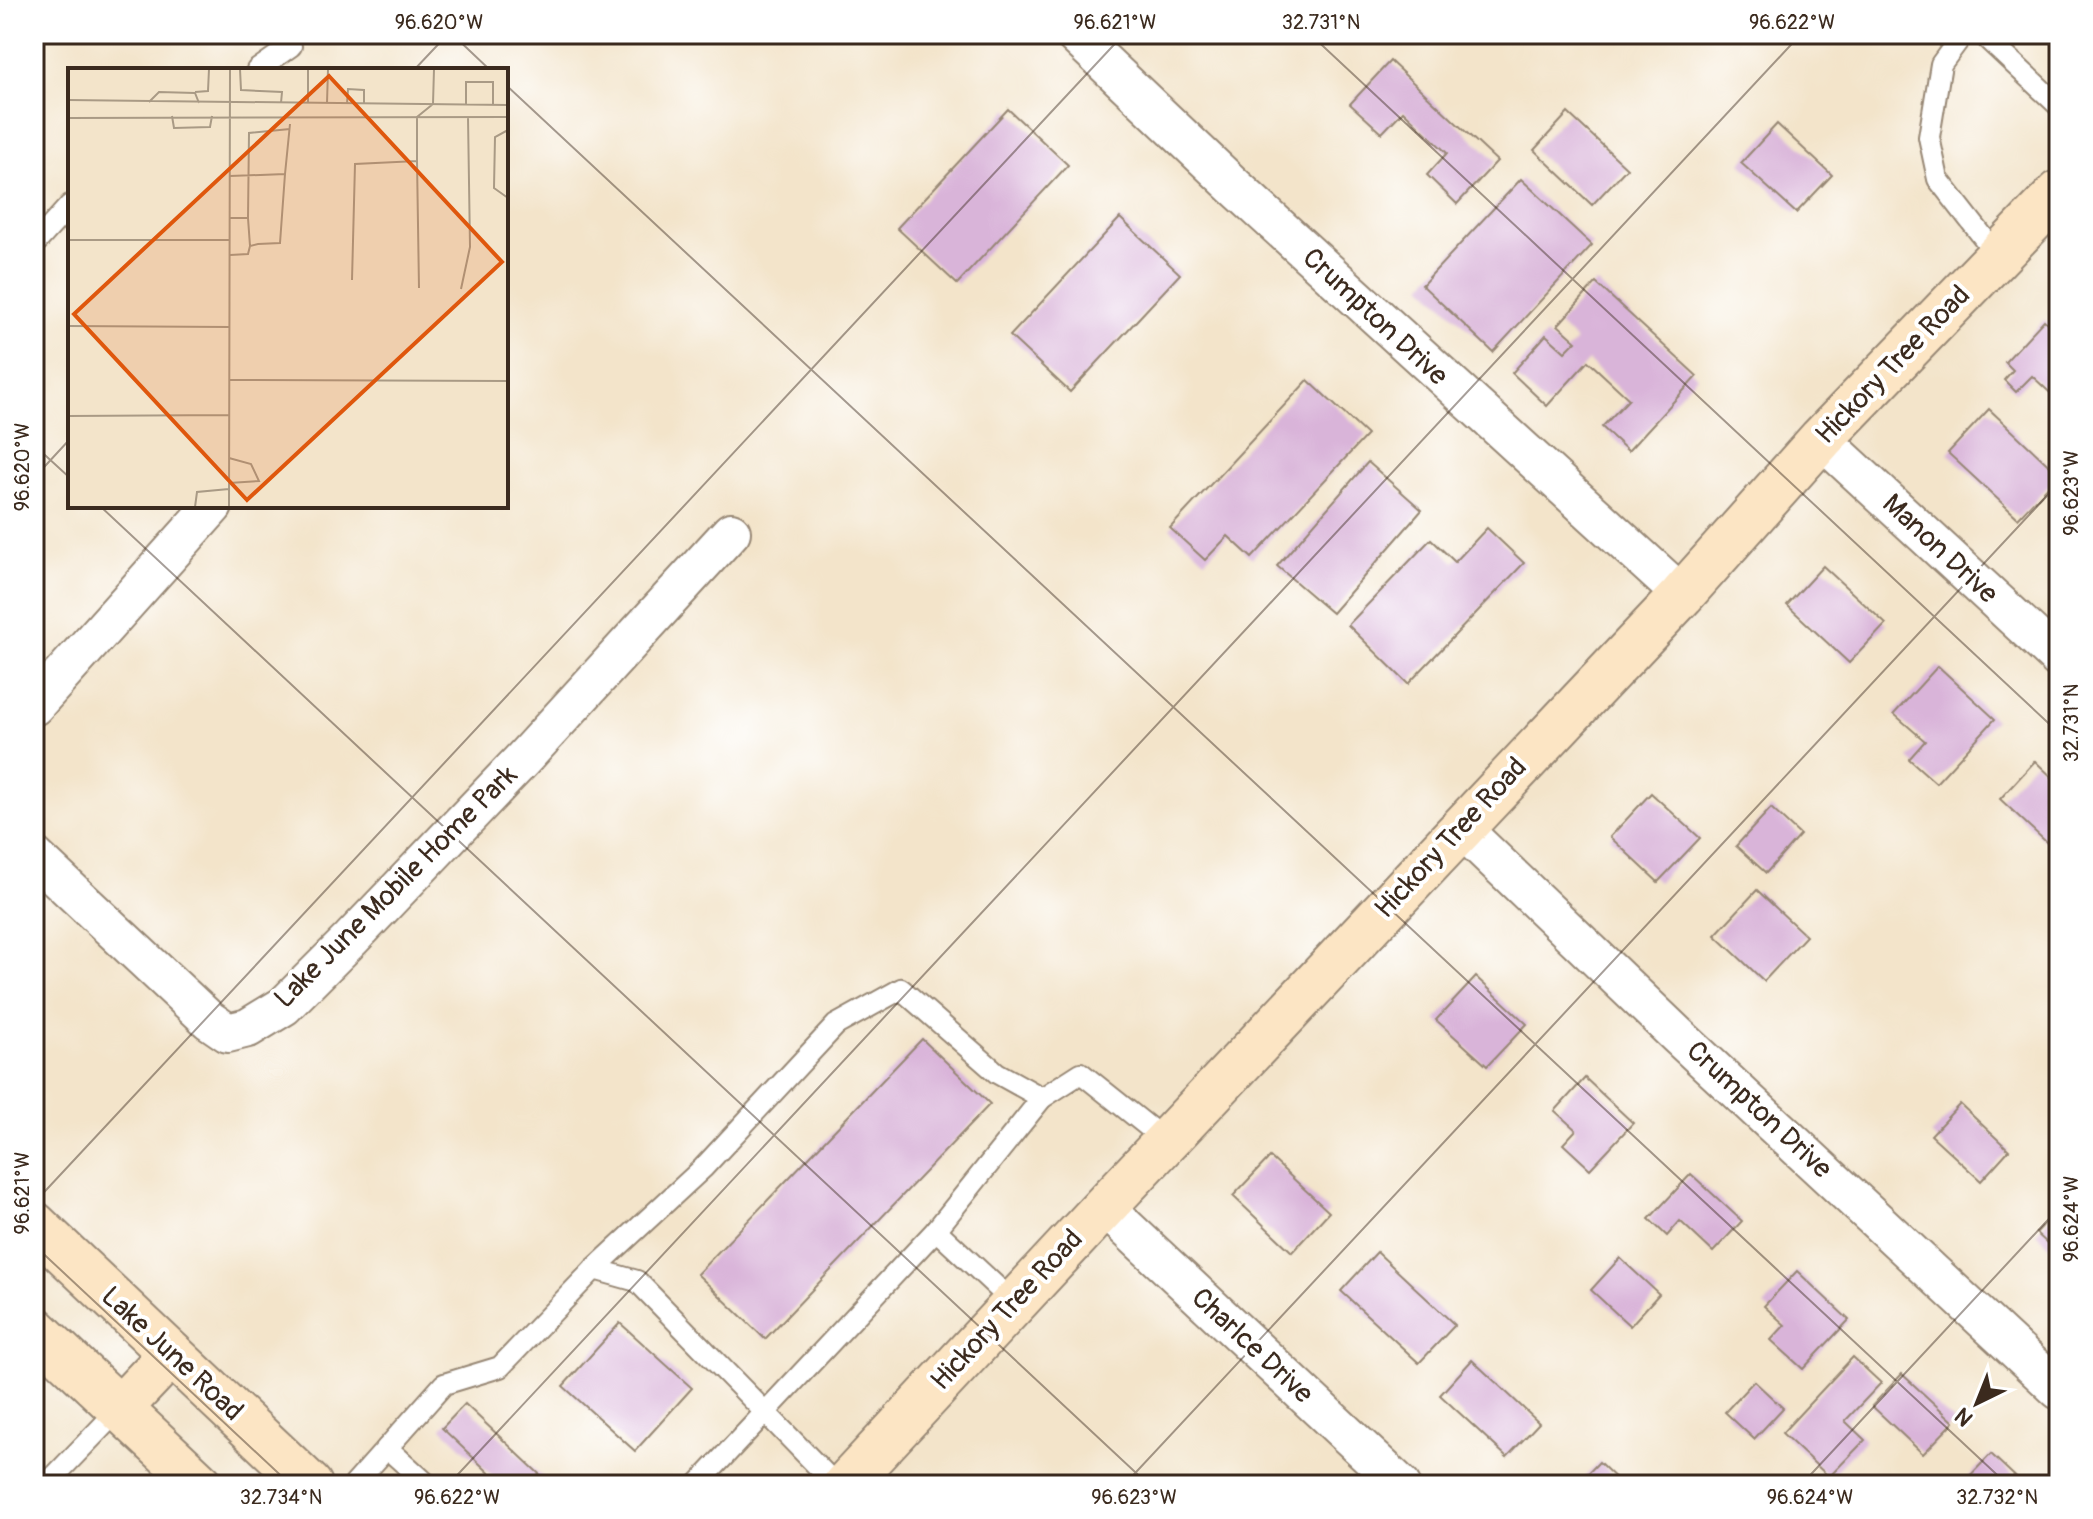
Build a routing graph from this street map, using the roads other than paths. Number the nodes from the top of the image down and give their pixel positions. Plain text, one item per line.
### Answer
1 (1074, 34) edge
2 (1963, 34) edge
3 (1982, 34) edge
4 (291, 46) dead end
5 (260, 68) edge
6 (2059, 106) edge
7 (2059, 193) edge
8 (68, 207) edge
9 (34, 245) edge
10 (1998, 256) junction
11 (1821, 439) junction
12 (211, 508) edge
13 (731, 532) dead end
14 (1682, 595) junction
15 (2059, 659) edge
16 (34, 706) edge
17 (1461, 828) junction
18 (34, 856) edge
19 (1042, 1098) junction
20 (1166, 1141) junction
21 (1104, 1207) junction
22 (34, 1224) edge
23 (936, 1230) junction
24 (594, 1269) junction
25 (1014, 1303) junction
26 (34, 1328) edge
27 (171, 1354) junction
28 (2059, 1390) edge
29 (120, 1408) junction
30 (764, 1412) junction
31 (387, 1448) junction
32 (46, 1485) edge
33 (201, 1485) edge
34 (310, 1485) edge
35 (354, 1485) edge
36 (428, 1485) edge
37 (697, 1485) edge
38 (836, 1485) edge
39 (845, 1485) edge
40 (1401, 1485) edge

1 - 14 street, Crumpton Drive
2 - 10 lane
3 - 6 lane
4 - 5 lane
7 - 10 street, Hickory Tree Road
8 - 9 lane
10 - 11 street, Hickory Tree Road
11 - 14 street, Hickory Tree Road
11 - 15 street, Manon Drive
12 - 16 street
13 - 18 street, Lake June Mobile Home Park
14 - 17 street, Hickory Tree Road
17 - 20 street, Hickory Tree Road
17 - 28 street, Crumpton Drive
19 - 20 lane
19 - 23 lane
19 - 24 lane
20 - 21 street, Hickory Tree Road
21 - 25 street, Hickory Tree Road
21 - 40 street, Charlce Drive
22 - 27 street, Lake June Road
23 - 25 lane
23 - 30 lane
24 - 30 lane
24 - 31 lane
25 - 39 street, Hickory Tree Road
26 - 29 street
27 - 29 street
27 - 34 street, Lake June Road
29 - 32 lane
29 - 33 street
30 - 37 lane
30 - 38 lane
31 - 35 lane
31 - 36 lane

